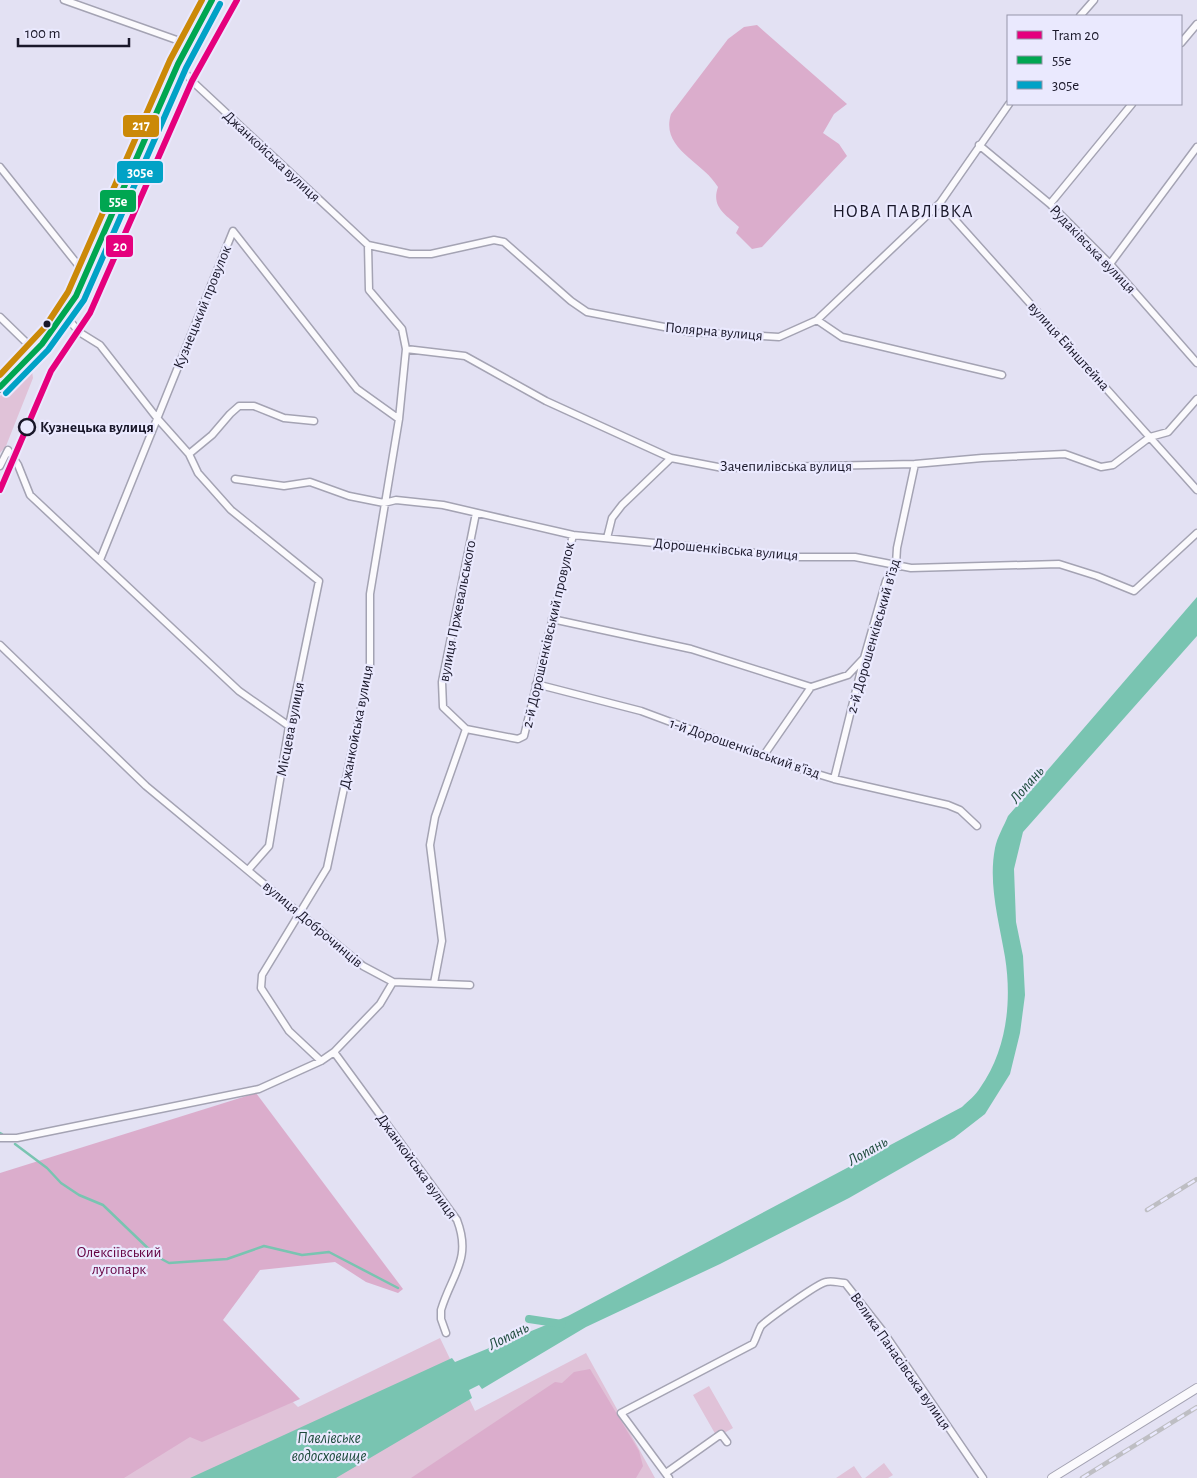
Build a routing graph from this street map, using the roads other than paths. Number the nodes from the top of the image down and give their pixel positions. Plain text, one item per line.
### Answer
1 (64, 0) edge
2 (212, 0) edge
3 (1094, 0) edge
4 (1081, 15) edge
5 (1197, 24) edge
6 (1182, 42) edge
7 (188, 44) junction
8 (178, 64) junction
9 (1008, 105) edge
10 (1131, 105) edge
11 (979, 145) junction
12 (1197, 147) edge
13 (0, 167) edge
14 (940, 203) junction
15 (1050, 204) junction
16 (368, 246) junction
17 (1110, 264) junction
18 (86, 275) junction
19 (65, 315) junction
20 (0, 317) edge
21 (817, 320) junction
22 (406, 349) junction
23 (35, 350) junction
24 (1197, 364) edge
25 (1002, 375) dead end
26 (0, 387) edge
27 (1197, 399) edge
28 (157, 418) junction
29 (399, 419) junction
30 (314, 421) dead end
31 (1150, 437) junction
32 (189, 454) junction
33 (671, 458) junction
34 (915, 464) junction
35 (0, 466) edge
36 (235, 479) dead end
37 (1197, 490) edge
38 (384, 503) junction
39 (476, 513) junction
40 (1197, 533) edge
41 (573, 535) junction
42 (607, 538) junction
43 (100, 560) junction
44 (896, 564) junction
45 (552, 619) junction
46 (0, 645) edge
47 (864, 658) junction
48 (536, 684) junction
49 (811, 687) junction
50 (289, 726) junction
51 (466, 729) junction
52 (764, 755) junction
53 (834, 779) junction
54 (977, 826) dead end
55 (248, 870) junction
56 (300, 913) junction
57 (393, 982) junction
58 (434, 983) junction
59 (470, 985) dead end
60 (334, 1052) junction
61 (321, 1061) junction
62 (0, 1138) edge
63 (446, 1333) dead end
64 (1197, 1388) edge
65 (727, 1442) dead end
66 (668, 1476) edge
67 (983, 1478) edge
68 (1052, 1478) edge

1 - 7 street
2 - 7 main road
3 - 4 street
5 - 6 street
7 - 8 main road
8 - 16 street, Джанкойська вулиця
8 - 18 main road
9 - 11 street, Полярна вулиця
10 - 15 street
11 - 14 street, Полярна вулиця
11 - 15 street, Рудаківська вулиця
12 - 17 street
13 - 18 street
14 - 21 street, Полярна вулиця
14 - 31 street, вулиця Ейнштейна
15 - 17 street, Рудаківська вулиця
16 - 21 street, Полярна вулиця
16 - 22 street, Джанкойська вулиця
17 - 24 street, Рудаківська вулиця
18 - 19 main road
19 - 23 main road
19 - 28 street
20 - 23 street
21 - 25 street
22 - 29 street, Джанкойська вулиця
22 - 33 street, Зачепилівська вулиця
23 - 26 main road
27 - 31 street, Зачепилівська вулиця
28 - 29 street, Кузнецький провулок
28 - 32 street
28 - 43 street, Кузнецький провулок
29 - 38 street, Джанкойська вулиця
30 - 32 street
31 - 34 street, Зачепилівська вулиця
31 - 37 street, вулиця Ейнштейна
32 - 50 street, Місцева вулиця
33 - 34 street, Зачепилівська вулиця
33 - 42 street
34 - 44 street, 2-й Дорошенківський в’їзд
35 - 43 street
36 - 38 street, Дорошенківська вулиця
38 - 39 street, Дорошенківська вулиця
38 - 56 street, Джанкойська вулиця
39 - 41 street, Дорошенківська вулиця
39 - 51 street, вулиця Пржевальського
40 - 44 street, Дорошенківська вулиця
41 - 42 street, Дорошенківська вулиця
41 - 45 street, 2-й Дорошенківський провулок
42 - 44 street, Дорошенківська вулиця
43 - 50 street
44 - 47 street, 2-й Дорошенківський в’їзд
45 - 48 street, 2-й Дорошенківський провулок
45 - 49 street
46 - 55 street, вулиця Доброчинців
47 - 49 street
47 - 53 street, 2-й Дорошенківський в’їзд
48 - 51 street, 2-й Дорошенківський провулок
48 - 52 street, 1-й Дорошенківський в’їзд
49 - 52 street
50 - 55 street, Місцева вулиця
51 - 58 street
52 - 53 street, 1-й Дорошенківський в’їзд
53 - 54 street, 1-й Дорошенківський в’їзд
55 - 56 street, вулиця Доброчинців
56 - 57 street, вулиця Доброчинців
56 - 61 street, Джанкойська вулиця
57 - 58 street
57 - 60 street
58 - 59 street
60 - 61 street
60 - 63 street, Джанкойська вулиця
61 - 62 street
64 - 68 street
65 - 66 street
66 - 67 street, Велика Панасівська вулиця

